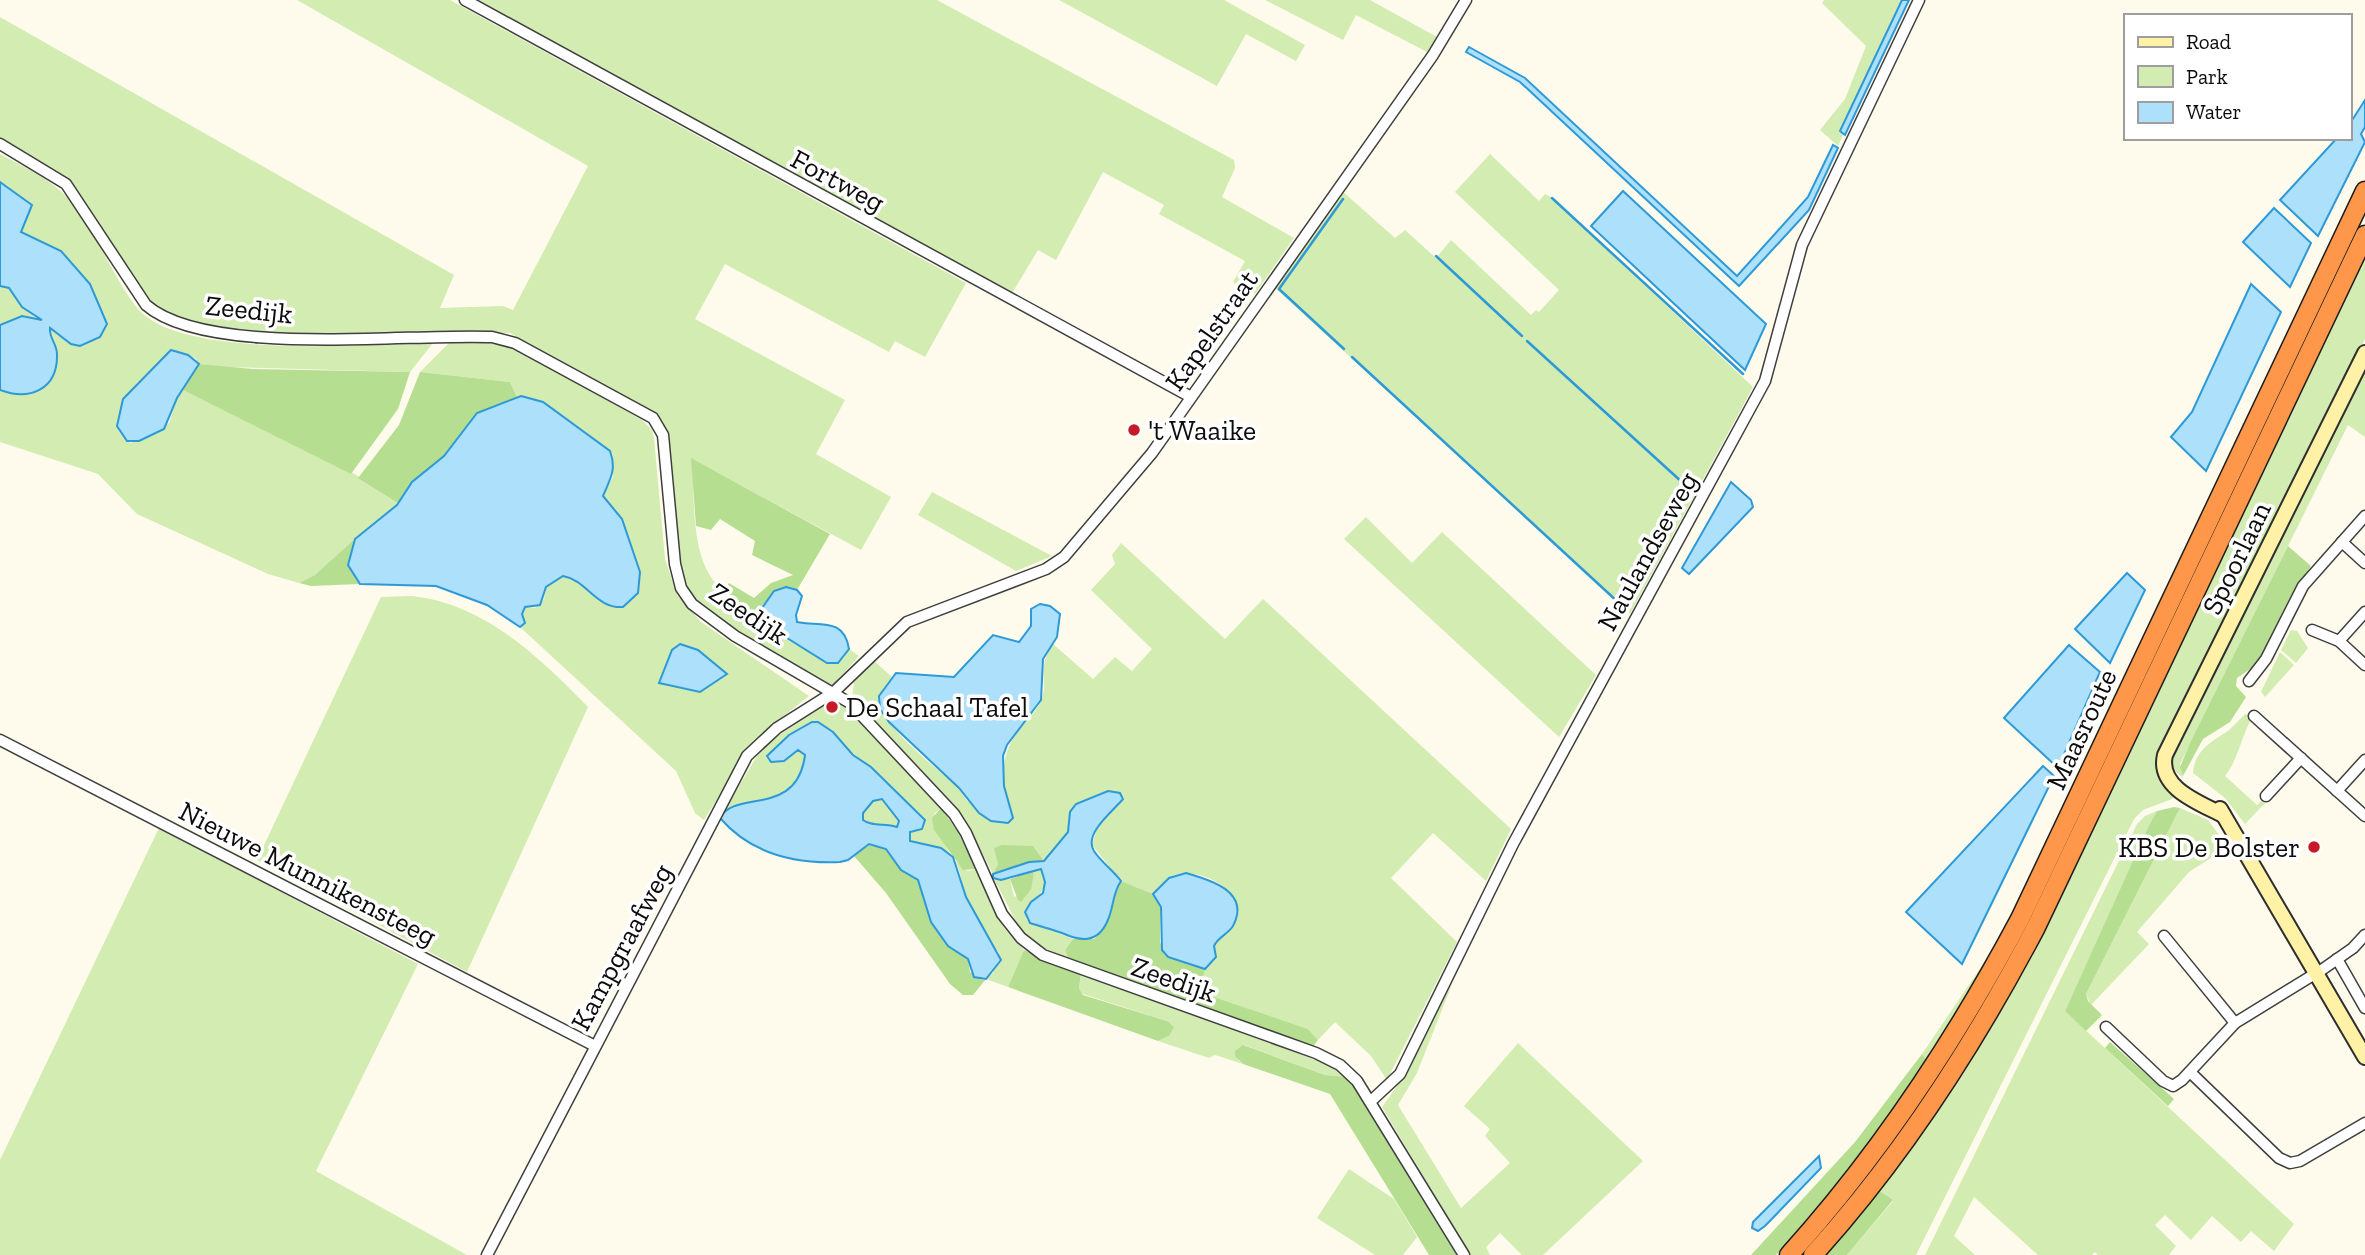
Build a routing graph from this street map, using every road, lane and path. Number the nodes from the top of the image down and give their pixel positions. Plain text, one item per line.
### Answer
1 (465, 0) edge
2 (1466, 0) edge
3 (1919, 0) edge
4 (0, 144) edge
5 (2365, 191) edge
6 (2365, 235) edge
7 (2365, 353) edge
8 (1191, 397) junction
9 (2365, 516) edge
10 (2342, 542) junction
11 (2365, 563) edge
12 (2365, 612) edge
13 (2312, 630) dead end
14 (2339, 641) junction
15 (2365, 665) edge
16 (2249, 681) dead end
17 (834, 692) junction
18 (2254, 716) dead end
19 (0, 740) edge
20 (2301, 758) junction
21 (2365, 760) edge
22 (2337, 790) junction
23 (2266, 796) dead end
24 (2365, 816) edge
25 (2365, 935) edge
26 (2164, 936) dead end
27 (2337, 959) junction
28 (2316, 973) junction
29 (2365, 1008) edge
30 (2235, 1023) junction
31 (2106, 1027) dead end
32 (595, 1046) junction
33 (2365, 1057) edge
34 (2190, 1072) junction
35 (1371, 1101) junction
36 (2365, 1123) edge
37 (487, 1255) edge
38 (1464, 1255) edge
39 (1788, 1255) edge
40 (1813, 1255) edge

1 - 8 street, Fortweg
2 - 8 street, Kapelstraat
3 - 35 street, Naulandseweg
4 - 17 street, Zeedijk
5 - 39 highway, Maasroute
6 - 40 highway, Maasroute
7 - 28 main road, Spoorlaan
8 - 17 street, Kapelstraat
9 - 10 street
10 - 11 street
10 - 16 street
12 - 14 street
13 - 14 street
14 - 15 street
17 - 32 street, Kampgraafweg
17 - 35 street, Zeedijk
18 - 20 street
19 - 32 street, Nieuwe Munnikensteeg
20 - 22 street
20 - 23 street
21 - 22 street
22 - 24 street
25 - 27 street
26 - 30 street
27 - 28 street
27 - 29 street
28 - 30 street
28 - 33 main road
30 - 34 street
31 - 34 street
32 - 37 street, Kampgraafweg
34 - 36 street
35 - 38 street, Zeedijk

